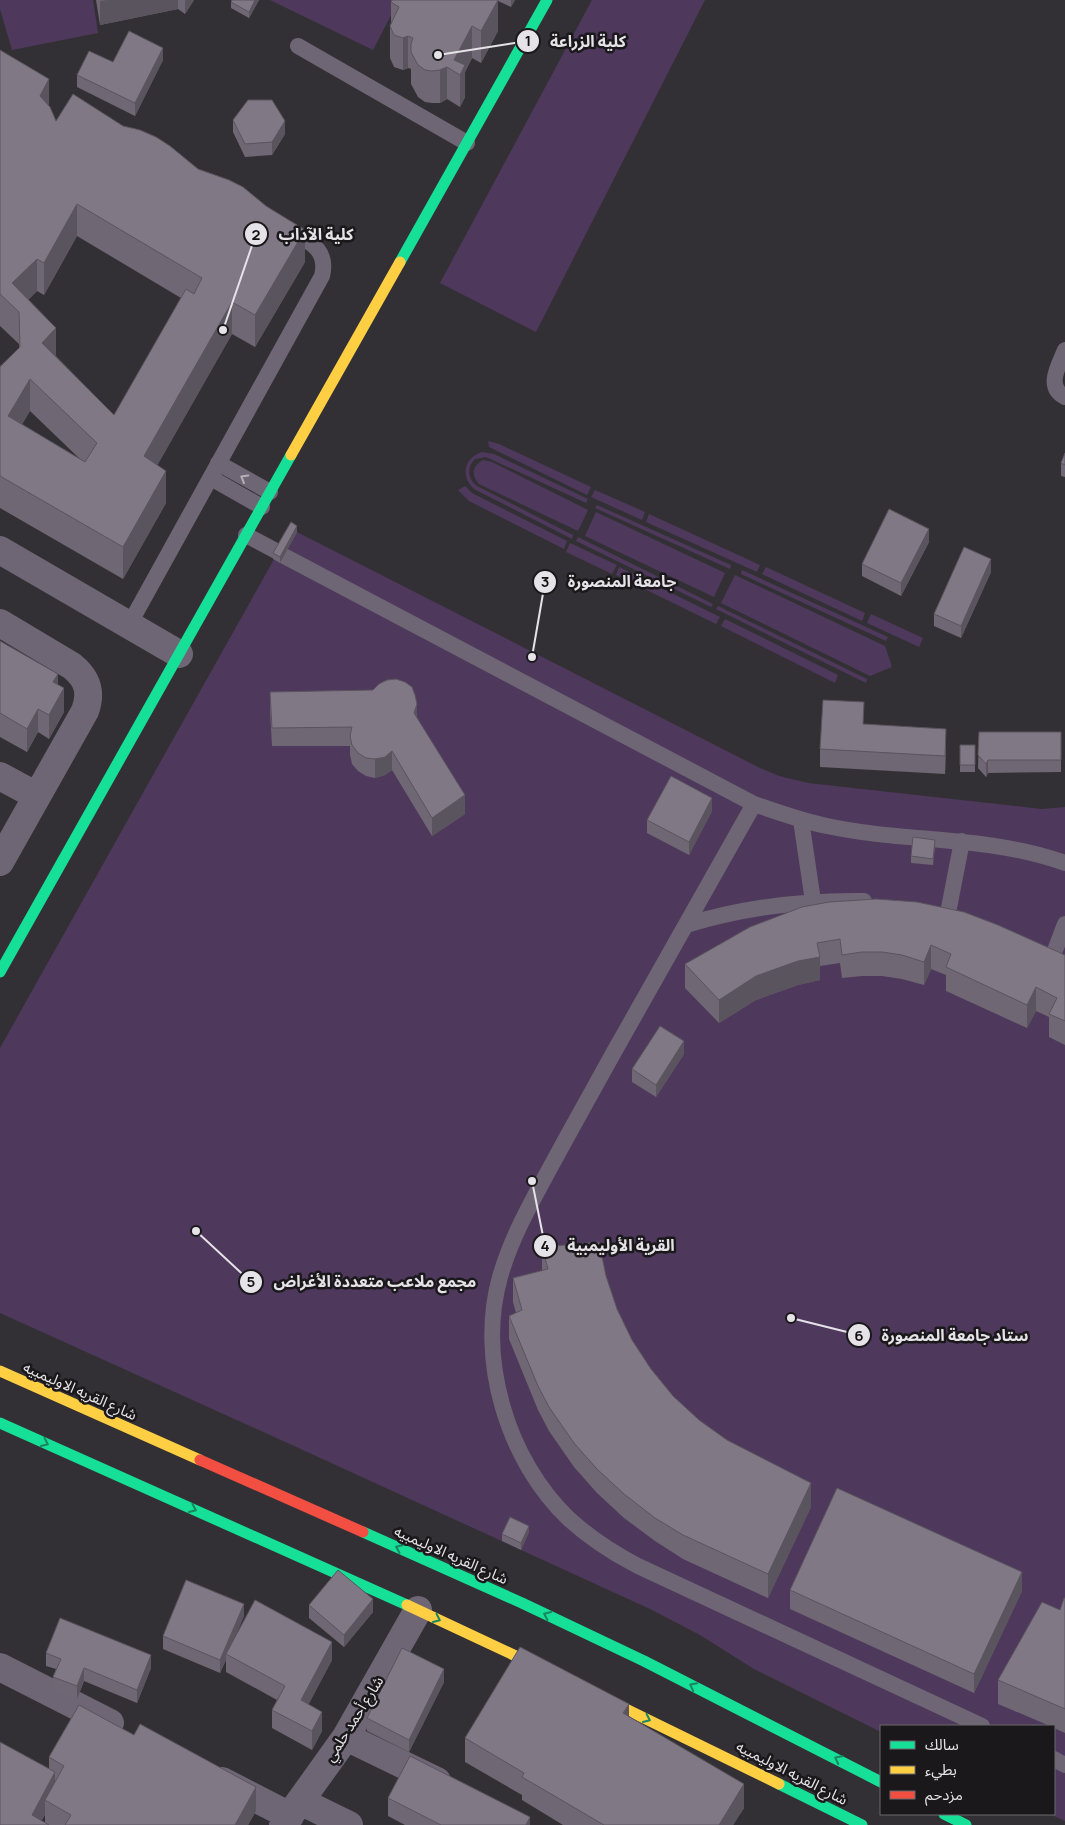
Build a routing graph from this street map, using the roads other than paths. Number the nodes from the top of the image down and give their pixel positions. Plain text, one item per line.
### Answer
1 (547, 0) edge
2 (298, 46) dead end
3 (467, 143) junction
4 (274, 220) edge
5 (1065, 350) edge
6 (1065, 397) edge
7 (218, 463) junction
8 (211, 478) junction
9 (266, 500) junction
10 (246, 535) junction
11 (0, 550) edge
12 (0, 623) edge
13 (129, 625) junction
14 (179, 654) junction
15 (0, 776) edge
16 (37, 796) junction
17 (754, 804) junction
18 (801, 820) junction
19 (962, 841) junction
20 (1065, 849) edge
21 (1058, 860) edge
22 (0, 862) edge
23 (813, 901) junction
24 (875, 902) edge
25 (930, 910) edge
26 (948, 913) junction
27 (967, 920) edge
28 (1065, 924) edge
29 (686, 925) junction
30 (1036, 947) edge
31 (1060, 956) edge
32 (0, 972) edge
33 (0, 1371) edge
34 (0, 1423) edge
35 (418, 1610) junction
36 (0, 1667) edge
37 (559, 1677) edge
38 (585, 1689) edge
39 (980, 1725) edge
40 (132, 1735) edge
41 (346, 1737) junction
42 (202, 1771) edge
43 (880, 1781) edge
44 (458, 1791) edge
45 (291, 1814) edge
46 (946, 1815) edge
47 (349, 1825) edge
48 (862, 1825) edge
49 (966, 1825) edge

1 - 3 main road
2 - 3 lane
3 - 9 main road
4 - 7 lane
5 - 6 lane
7 - 8 lane
9 -> 7 lane
8 - 9 lane
8 - 13 lane
9 - 10 main road
10 - 14 main road
10 - 17 lane
11 - 13 street
12 - 16 street
13 - 14 street
14 - 32 main road
15 - 16 street
16 - 22 street
17 - 18 lane
17 - 29 lane
18 - 19 lane
18 - 23 lane
19 - 21 lane
19 - 26 lane
20 - 21 lane
23 - 24 lane
23 - 29 lane
25 - 26 lane
26 - 27 lane
28 - 31 lane
29 - 39 lane
30 - 31 lane
43 -> 33 main road, شارع القريه الاوليمبيه
34 -> 35 main road
35 -> 37 main road
35 - 41 street, شارع أحمد حلمي
36 - 40 street
38 -> 48 main road, شارع القريه الاوليمبيه
41 - 44 street
41 - 45 street, شارع أحمد حلمي
42 - 45 street
45 - 47 street
46 - 49 main road

